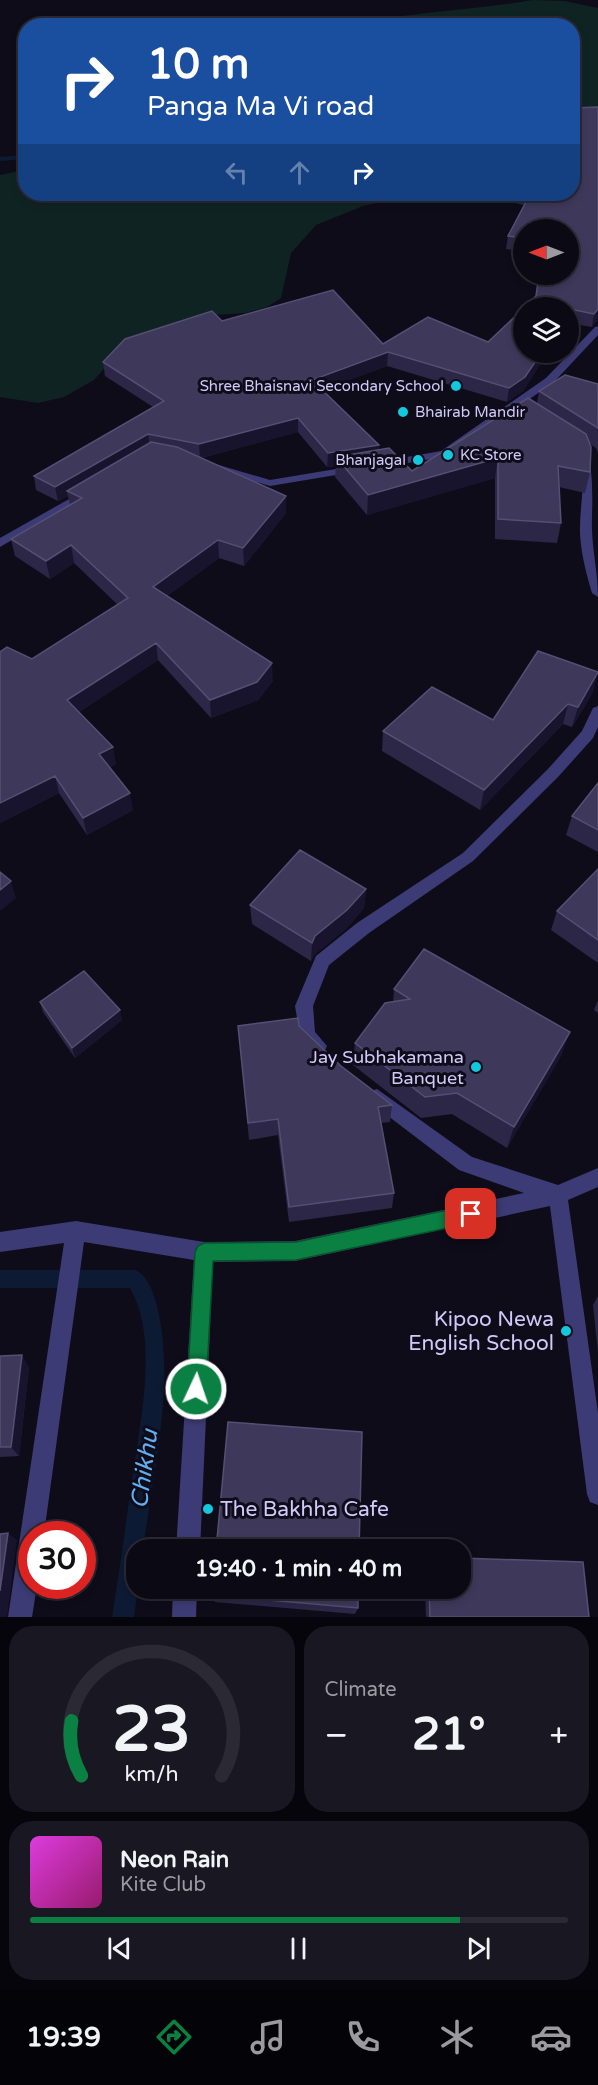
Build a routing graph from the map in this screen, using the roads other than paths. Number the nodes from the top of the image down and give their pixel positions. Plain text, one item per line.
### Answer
1 (598, 329) edge
2 (509, 407) junction
3 (526, 412) edge
4 (570, 438) edge
5 (197, 462) edge
6 (90, 490) edge
7 (0, 543) edge
8 (598, 593) edge
9 (598, 711) edge
10 (330, 1058) edge
11 (363, 1087) edge
12 (598, 1177) edge
13 (558, 1195) junction
14 (76, 1231) junction
15 (0, 1242) edge
16 (204, 1252) junction
17 (598, 1494) edge
18 (34, 1521) edge
19 (189, 1539) edge
20 (23, 1599) edge
21 (185, 1599) edge
22 (20, 1617) edge
23 (184, 1617) edge

1 - 2 street
2 - 3 street
2 - 5 street
4 - 8 street
6 - 7 street
9 - 10 street
11 - 13 street
12 - 13 street
13 - 16 street
13 - 17 street
14 - 15 street
14 - 16 street
14 - 18 street
16 - 19 street
20 - 22 street
21 - 23 street

